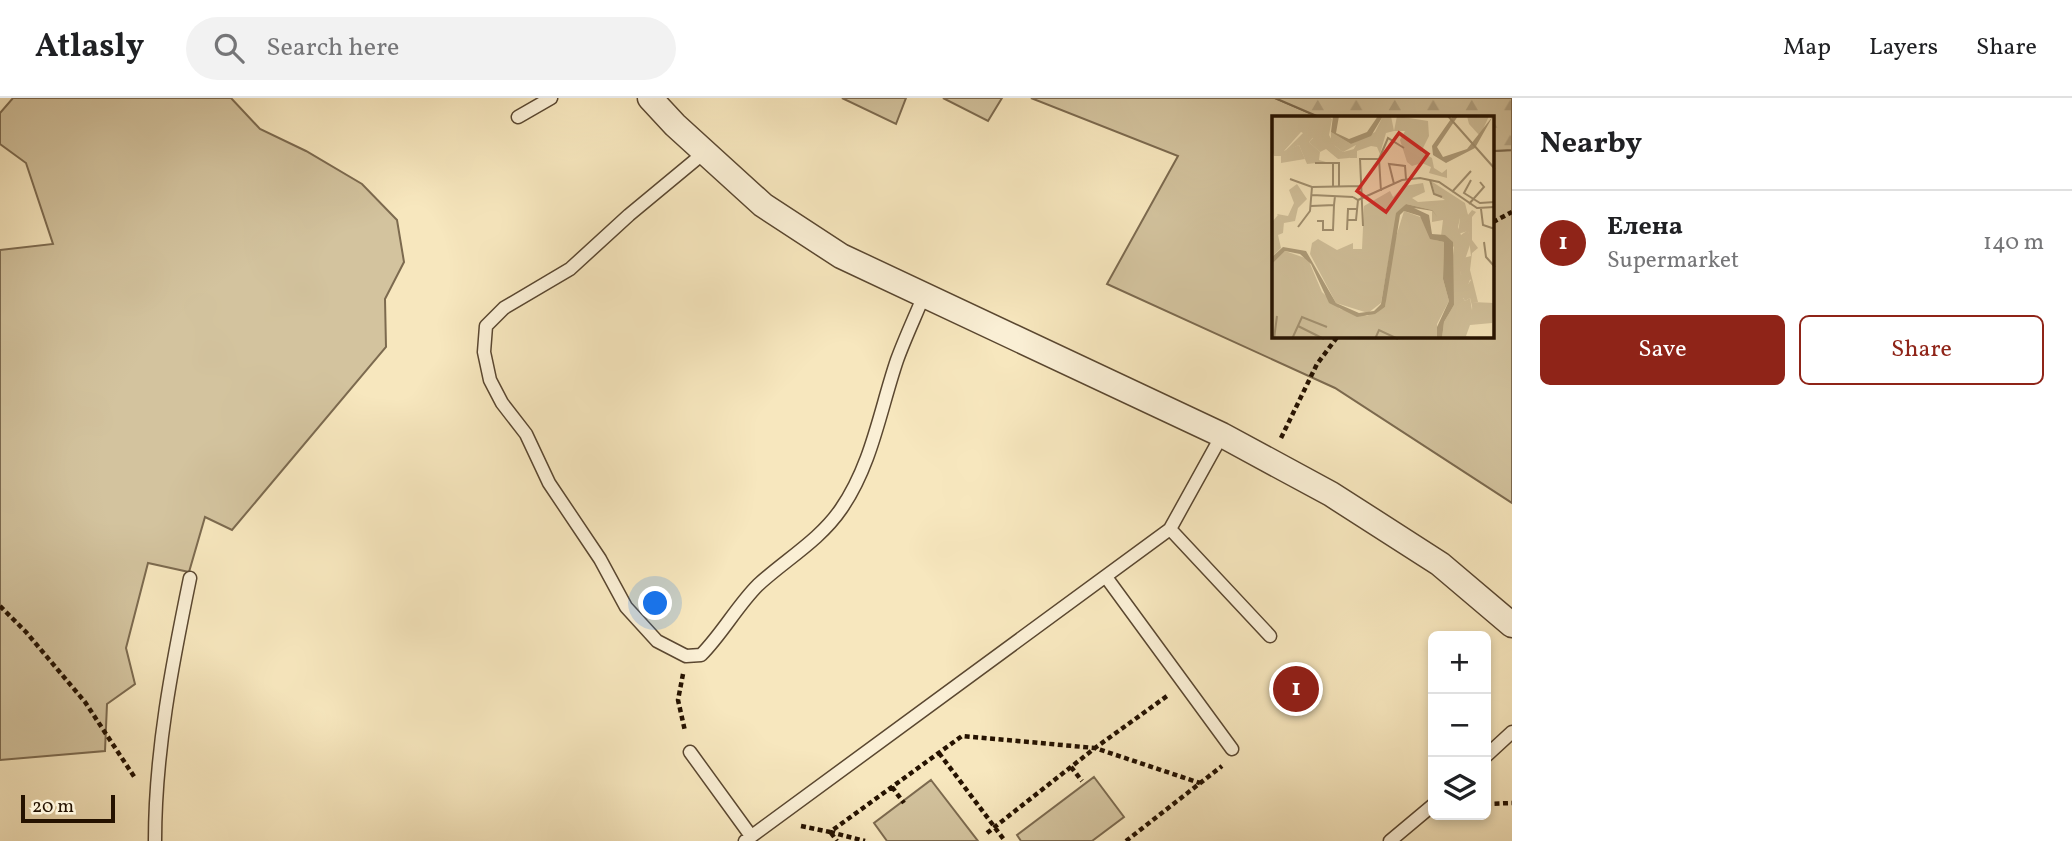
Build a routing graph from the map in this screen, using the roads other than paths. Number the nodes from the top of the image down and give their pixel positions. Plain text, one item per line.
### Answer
1 (551, 98) edge
2 (650, 98) edge
3 (518, 117) dead end
4 (705, 152) junction
5 (924, 295) junction
6 (1222, 435) junction
7 (1170, 529) junction
8 (1106, 577) junction
9 (190, 578) dead end
10 (1512, 625) edge
11 (1270, 636) dead end
12 (1512, 732) edge
13 (1232, 749) road end
14 (1491, 751) edge
15 (690, 752) road end
16 (1428, 809) edge
17 (748, 839) edge
18 (155, 841) edge
19 (1390, 841) edge

1 - 3 lane
2 - 4 street
4 - 5 street
4 - 5 lane
5 - 6 street
6 - 7 lane
6 - 10 street
7 - 8 lane
7 - 11 lane
8 - 13 lane
8 - 17 lane
9 - 18 lane
12 - 14 lane
15 - 17 lane
16 - 19 lane

